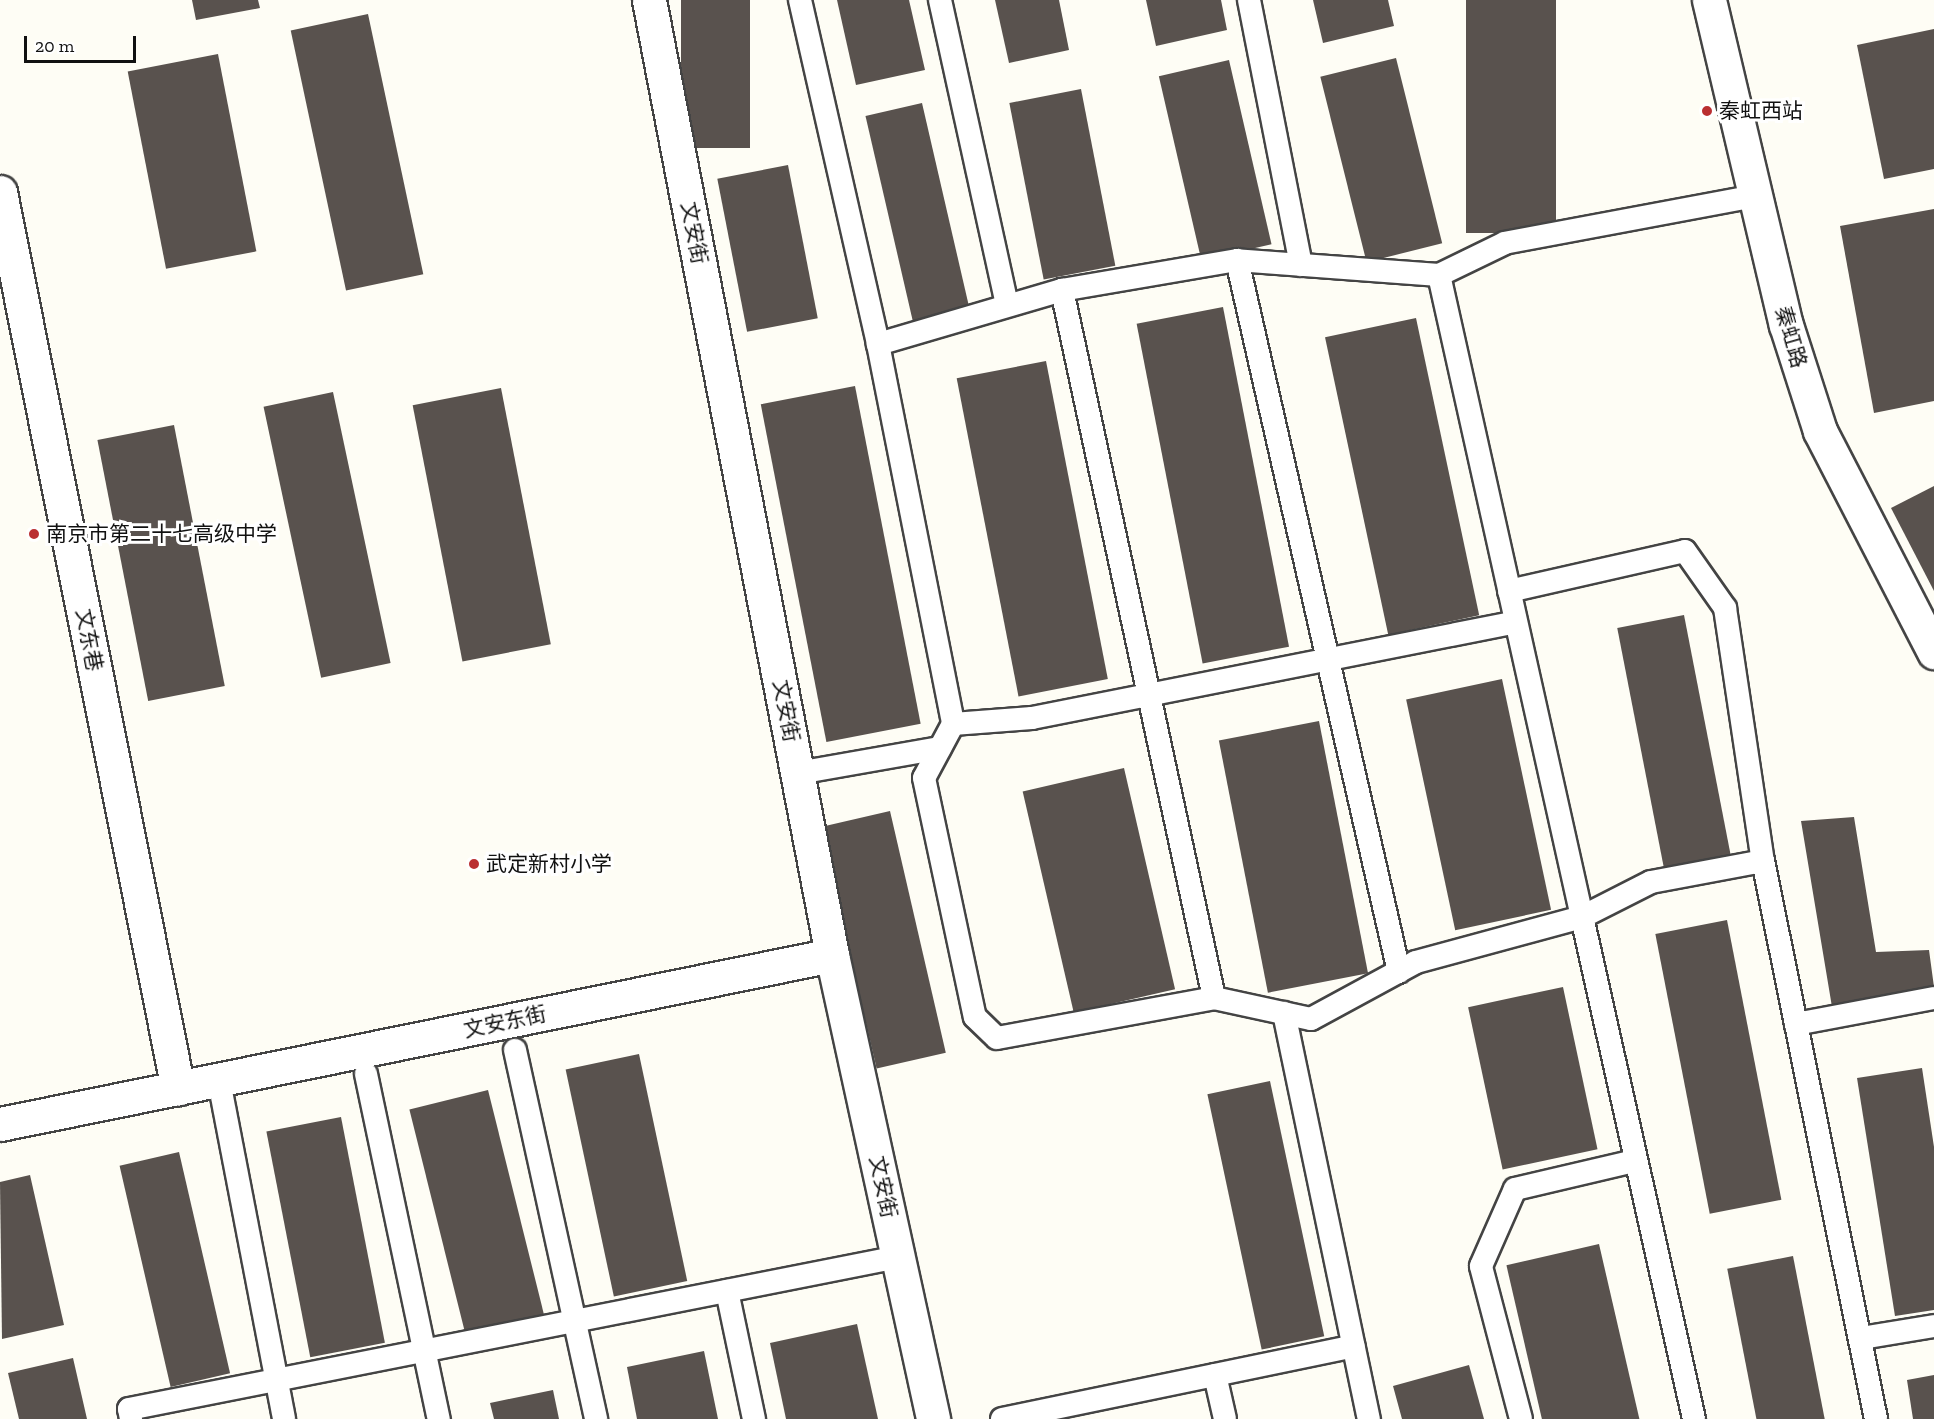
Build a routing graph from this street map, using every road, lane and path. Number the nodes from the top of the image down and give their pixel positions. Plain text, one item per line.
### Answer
1 (649, 0) edge
2 (800, 0) edge
3 (940, 0) edge
4 (1249, 0) edge
5 (1709, 0) edge
6 (0, 192) edge
7 (1755, 196) junction
8 (1238, 260) junction
9 (1301, 265) junction
10 (1439, 275) junction
11 (1062, 290) junction
12 (1008, 304) junction
13 (878, 344) junction
14 (1509, 591) junction
15 (1516, 622) junction
16 (1934, 652) edge
17 (1328, 661) junction
18 (1149, 694) junction
19 (953, 724) junction
20 (940, 748) junction
21 (798, 773) junction
22 (1763, 861) junction
23 (1582, 916) junction
24 (832, 955) junction
25 (1399, 972) junction
26 (1214, 998) junction
27 (1934, 998) edge
28 (1284, 1013) junction
29 (1796, 1024) junction
30 (515, 1050) dead end
31 (366, 1074) dead end
32 (219, 1081) junction
33 (178, 1089) junction
34 (0, 1124) edge
35 (1634, 1161) junction
36 (898, 1257) junction
37 (727, 1291) junction
38 (577, 1321) junction
39 (1934, 1326) edge
40 (1861, 1338) junction
41 (1354, 1346) junction
42 (425, 1351) junction
43 (1215, 1375) junction
44 (277, 1381) junction
45 (1068, 1412) edge
46 (131, 1419) edge
47 (284, 1419) edge
48 (439, 1419) edge
49 (596, 1419) edge
50 (754, 1419) edge
51 (933, 1419) edge
52 (1002, 1419) edge
53 (1225, 1419) edge
54 (1369, 1419) edge
55 (1521, 1419) edge
56 (1694, 1419) edge
57 (1876, 1419) edge

1 - 21 street, 文安街
2 - 13 lane
3 - 12 lane
4 - 9 lane
5 - 7 street, 秦虹路
6 - 33 street, 文东巷
7 - 10 lane
7 - 16 street, 秦虹路
8 - 9 lane
8 - 11 lane
8 - 17 lane
9 - 10 lane
10 - 14 lane
11 - 12 lane
11 - 18 lane
12 - 13 lane
13 - 19 lane
14 - 15 lane
14 - 22 lane
15 - 17 lane
15 - 23 lane
17 - 18 lane
17 - 25 lane
18 - 19 lane
18 - 26 lane
19 - 20 lane
20 - 21 lane
20 - 26 lane
21 - 24 street, 文安街
22 - 23 lane
22 - 29 lane
23 - 25 lane
23 - 35 lane
24 - 32 street, 文安东街
24 - 36 street, 文安街
25 - 28 lane
26 - 28 lane
27 - 29 lane
28 - 41 lane
29 - 40 lane
30 - 38 lane
31 - 42 lane
32 - 33 street, 文安东街
32 - 44 lane
33 - 34 street, 文安东街
35 - 55 lane
35 - 56 lane
36 - 37 lane
36 - 51 street, 文安街
37 - 38 lane
37 - 50 lane
38 - 42 lane
38 - 49 lane
39 - 40 lane
40 - 57 lane
41 - 43 lane
41 - 54 lane
42 - 44 lane
42 - 48 lane
43 - 45 lane
43 - 53 lane
44 - 46 lane
44 - 47 lane
45 - 52 lane

